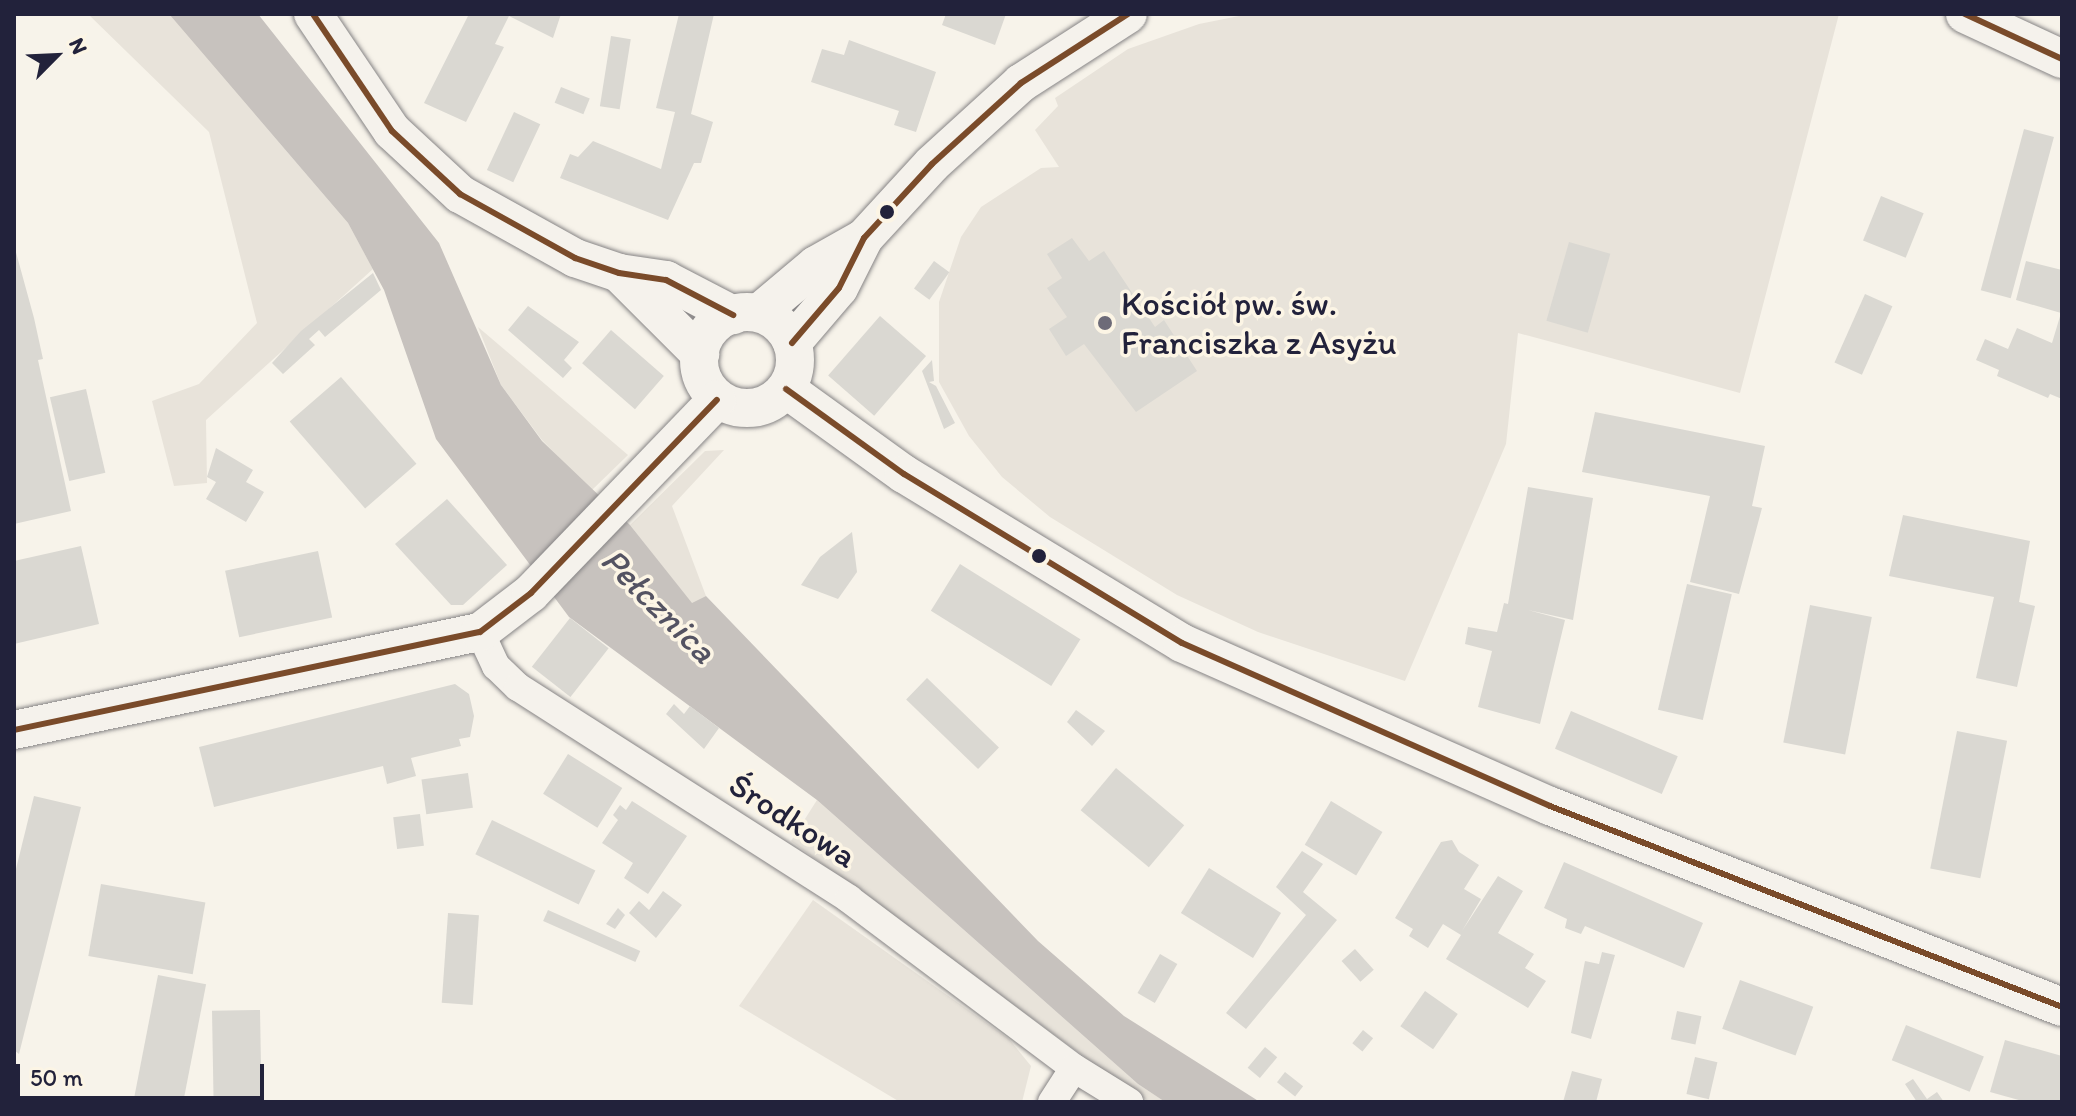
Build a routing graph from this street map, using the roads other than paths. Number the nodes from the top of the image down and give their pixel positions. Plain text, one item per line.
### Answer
1 (313, 14) edge
2 (1128, 14) edge
3 (1965, 14) edge
4 (2062, 59) edge
5 (864, 238) junction
6 (619, 273) junction
7 (746, 313) junction
8 (792, 343) junction
9 (700, 354) junction
10 (786, 389) junction
11 (717, 400) junction
12 (480, 632) junction
13 (14, 730) edge
14 (2062, 1007) edge
15 (1074, 1068) junction
16 (1052, 1102) edge
17 (1129, 1102) edge

1 - 6 street
2 - 5 street
3 - 4 street
5 - 7 street
5 - 8 street
6 - 7 street
6 - 9 street
7 - 8 street
7 - 9 street
8 - 10 street
9 - 11 street
10 - 11 street
10 - 14 street
11 - 12 street
12 - 13 street
12 - 15 street, Środkowa
15 - 16 street
15 - 17 street, Środkowa

